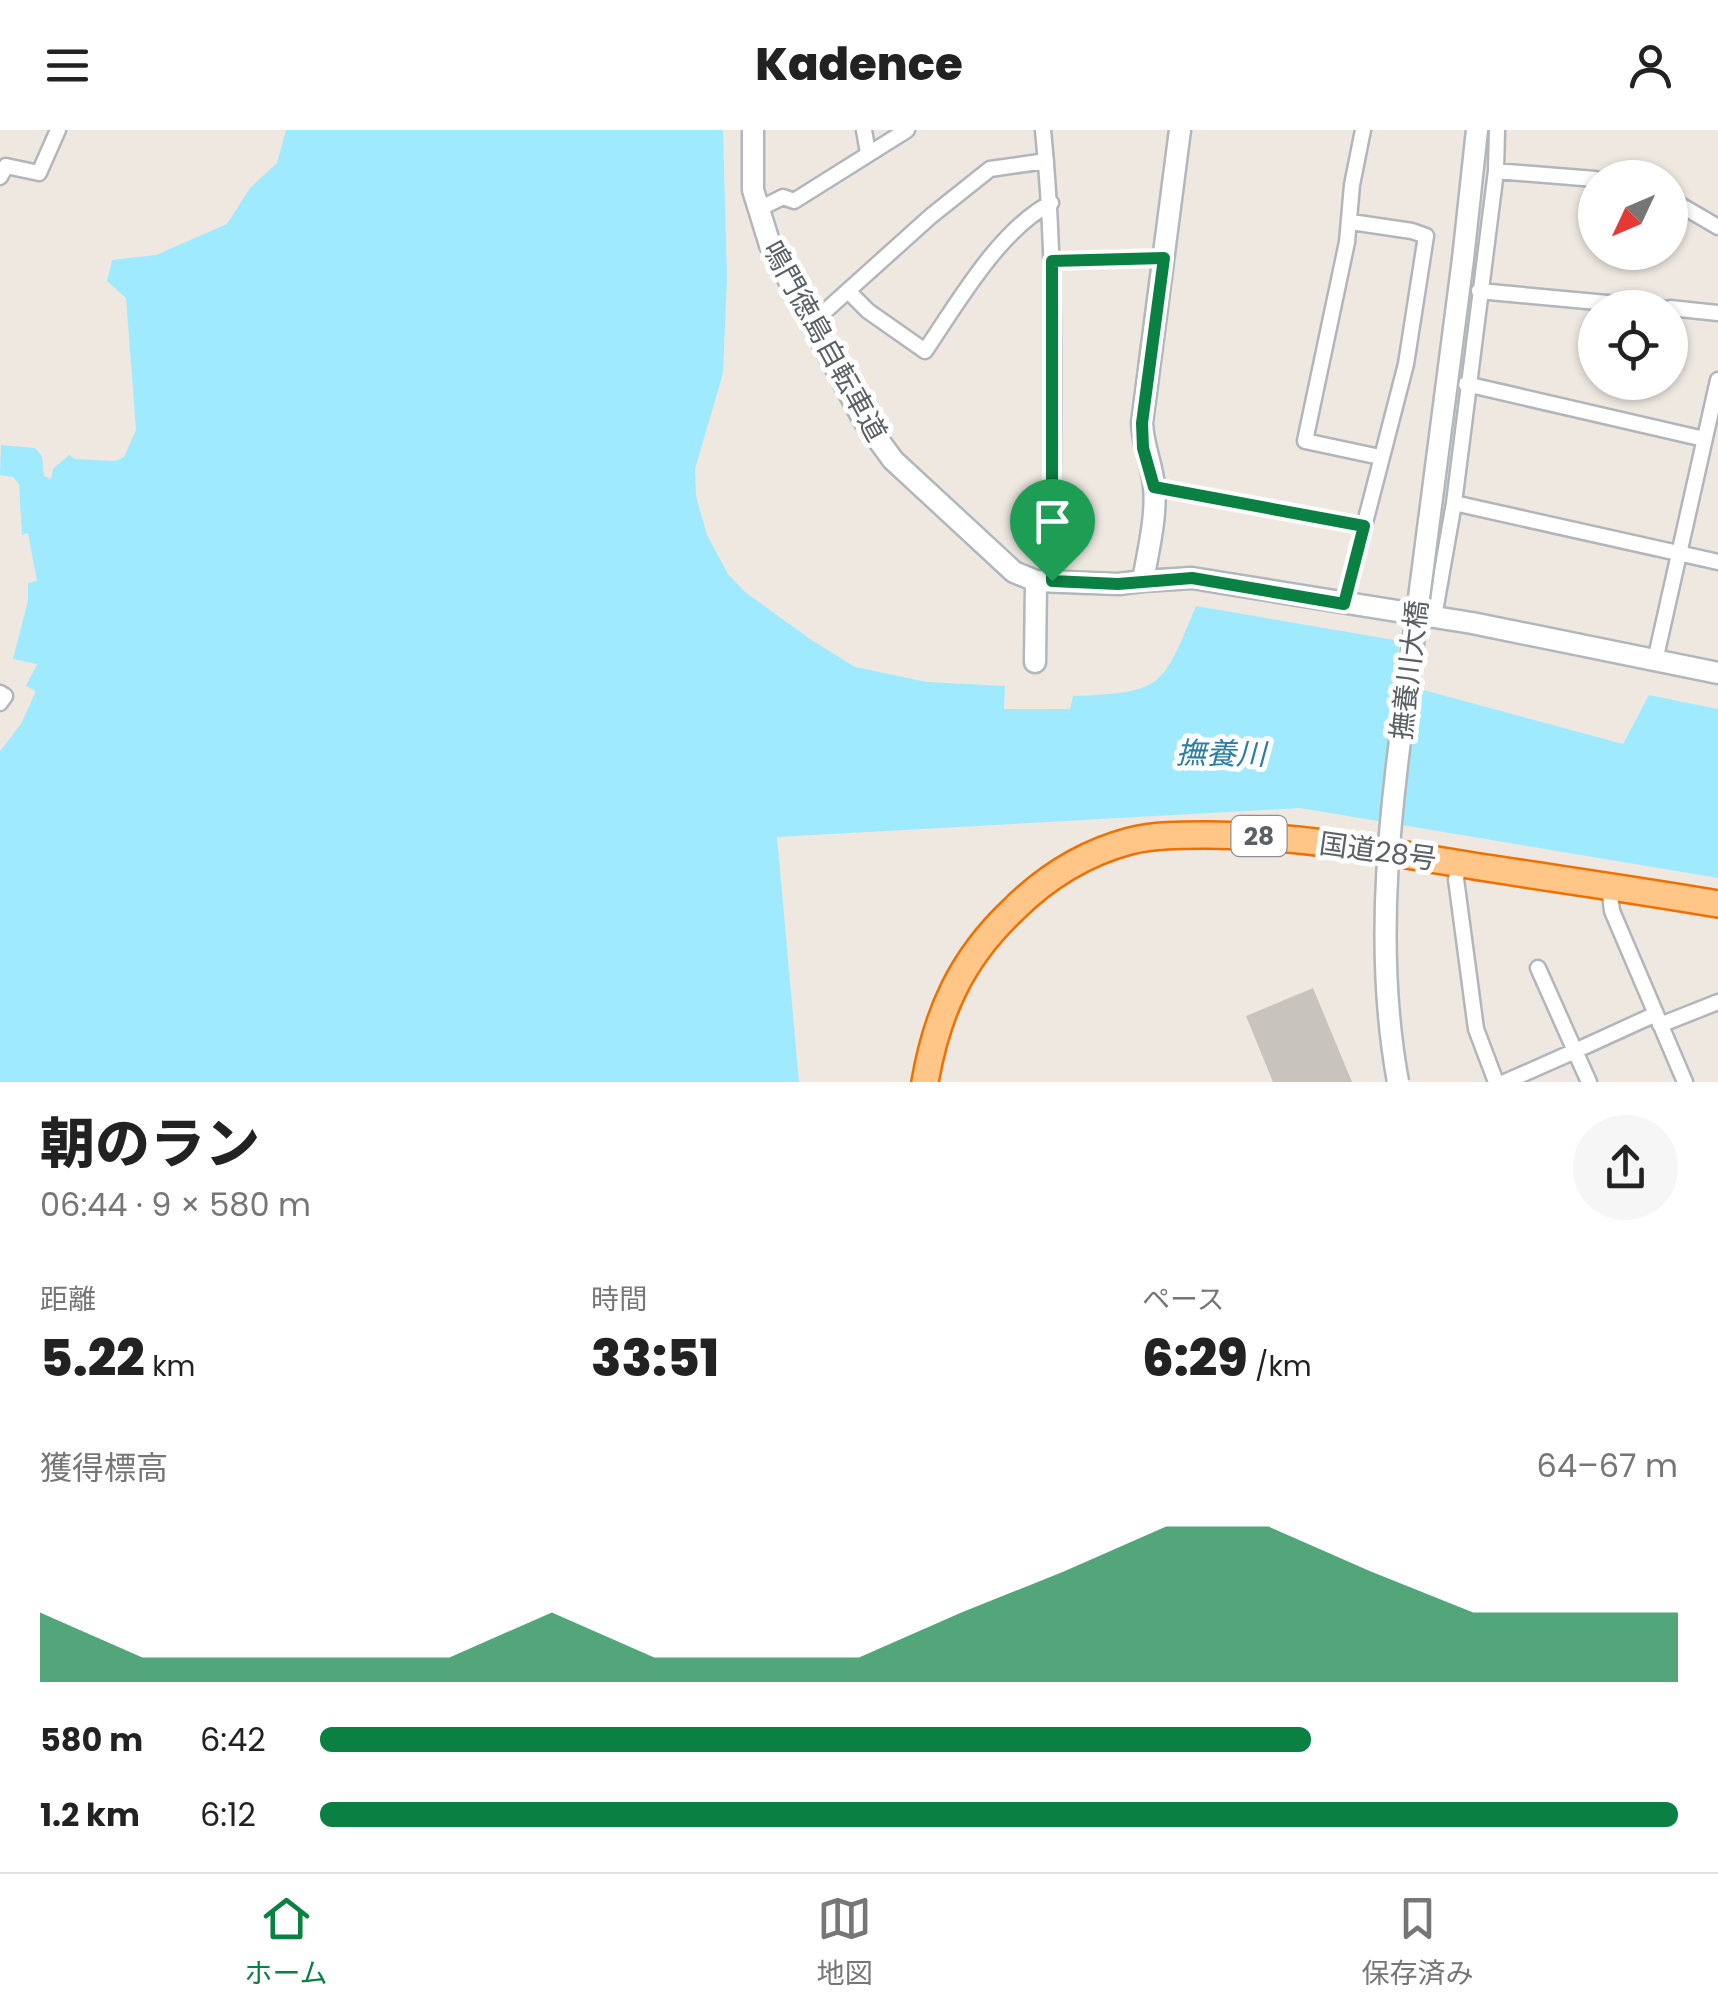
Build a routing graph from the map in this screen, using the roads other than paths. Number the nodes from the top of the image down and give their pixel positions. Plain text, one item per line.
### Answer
1 (58, 130) edge
2 (753, 130) edge
3 (864, 130) edge
4 (907, 130) edge
5 (1043, 130) edge
6 (1180, 130) edge
7 (1363, 130) edge
8 (1478, 130) edge
9 (1497, 130) edge
10 (868, 153) junction
11 (1046, 161) junction
12 (1496, 171) junction
13 (0, 177) edge
14 (1578, 178) edge
15 (1051, 203) junction
16 (1688, 209) edge
17 (758, 210) junction
18 (1351, 222) junction
19 (1718, 227) edge
20 (1164, 258) junction
21 (1052, 261) junction
22 (1479, 291) junction
23 (848, 292) junction
24 (1578, 300) edge
25 (1688, 310) edge
26 (1718, 313) edge
27 (812, 323) junction
28 (1718, 380) edge
29 (1466, 384) junction
30 (1704, 439) junction
31 (1380, 457) junction
32 (1154, 487) junction
33 (1454, 502) junction
34 (1364, 526) junction
35 (1678, 553) junction
36 (1718, 562) edge
37 (1044, 581) junction
38 (1143, 581) junction
39 (1344, 604) junction
40 (1434, 617) junction
41 (1655, 661) junction
42 (1035, 662) dead end
43 (1718, 673) edge
44 (0, 693) edge
45 (0, 703) edge
46 (1459, 864) junction
47 (1610, 886) junction
48 (1718, 904) edge
49 (1538, 968) dead end
50 (1718, 1002) edge
51 (1658, 1020) junction
52 (1575, 1051) junction
53 (924, 1082) edge
54 (1398, 1082) edge
55 (1496, 1082) edge
56 (1505, 1082) edge
57 (1589, 1082) edge
58 (1685, 1082) edge

1 - 13 street
2 - 17 street, 鳴門徳島自転車道
3 - 10 street
4 - 10 street
5 - 11 street
6 - 20 street
7 - 18 street
8 - 54 street, 撫養川大橋, bridge
9 - 12 street
10 - 17 street
11 - 15 street
11 - 23 street
12 - 14 street
12 - 22 street
15 - 21 street
15 - 23 street
16 - 19 street
17 - 27 street, 鳴門徳島自転車道
18 - 31 street
18 - 31 street
20 - 21 street
20 - 32 street
21 - 37 street
22 - 24 street
22 - 29 street
23 - 27 street
25 - 26 street
27 - 37 street, 鳴門徳島自転車道
28 - 30 street
29 - 30 street
29 - 33 street
30 - 35 street
31 - 34 street
32 - 34 street
32 - 38 street
33 - 35 street
33 - 40 street
34 - 39 street
35 - 36 street
35 - 41 street
37 - 38 street, 鳴門徳島自転車道
37 - 42 street
38 - 39 street, 鳴門徳島自転車道
39 - 40 street, 鳴門徳島自転車道
40 - 41 street, 鳴門徳島自転車道
41 - 43 street, 鳴門徳島自転車道
44 - 45 street
46 - 47 highway, 国道28号 / 28
46 - 53 highway, 国道28号 / 28
46 - 55 street
47 - 48 highway, 国道28号 / 28
47 - 51 street
49 - 52 street
50 - 51 street
51 - 52 street
51 - 58 street
52 - 56 street
52 - 57 street

